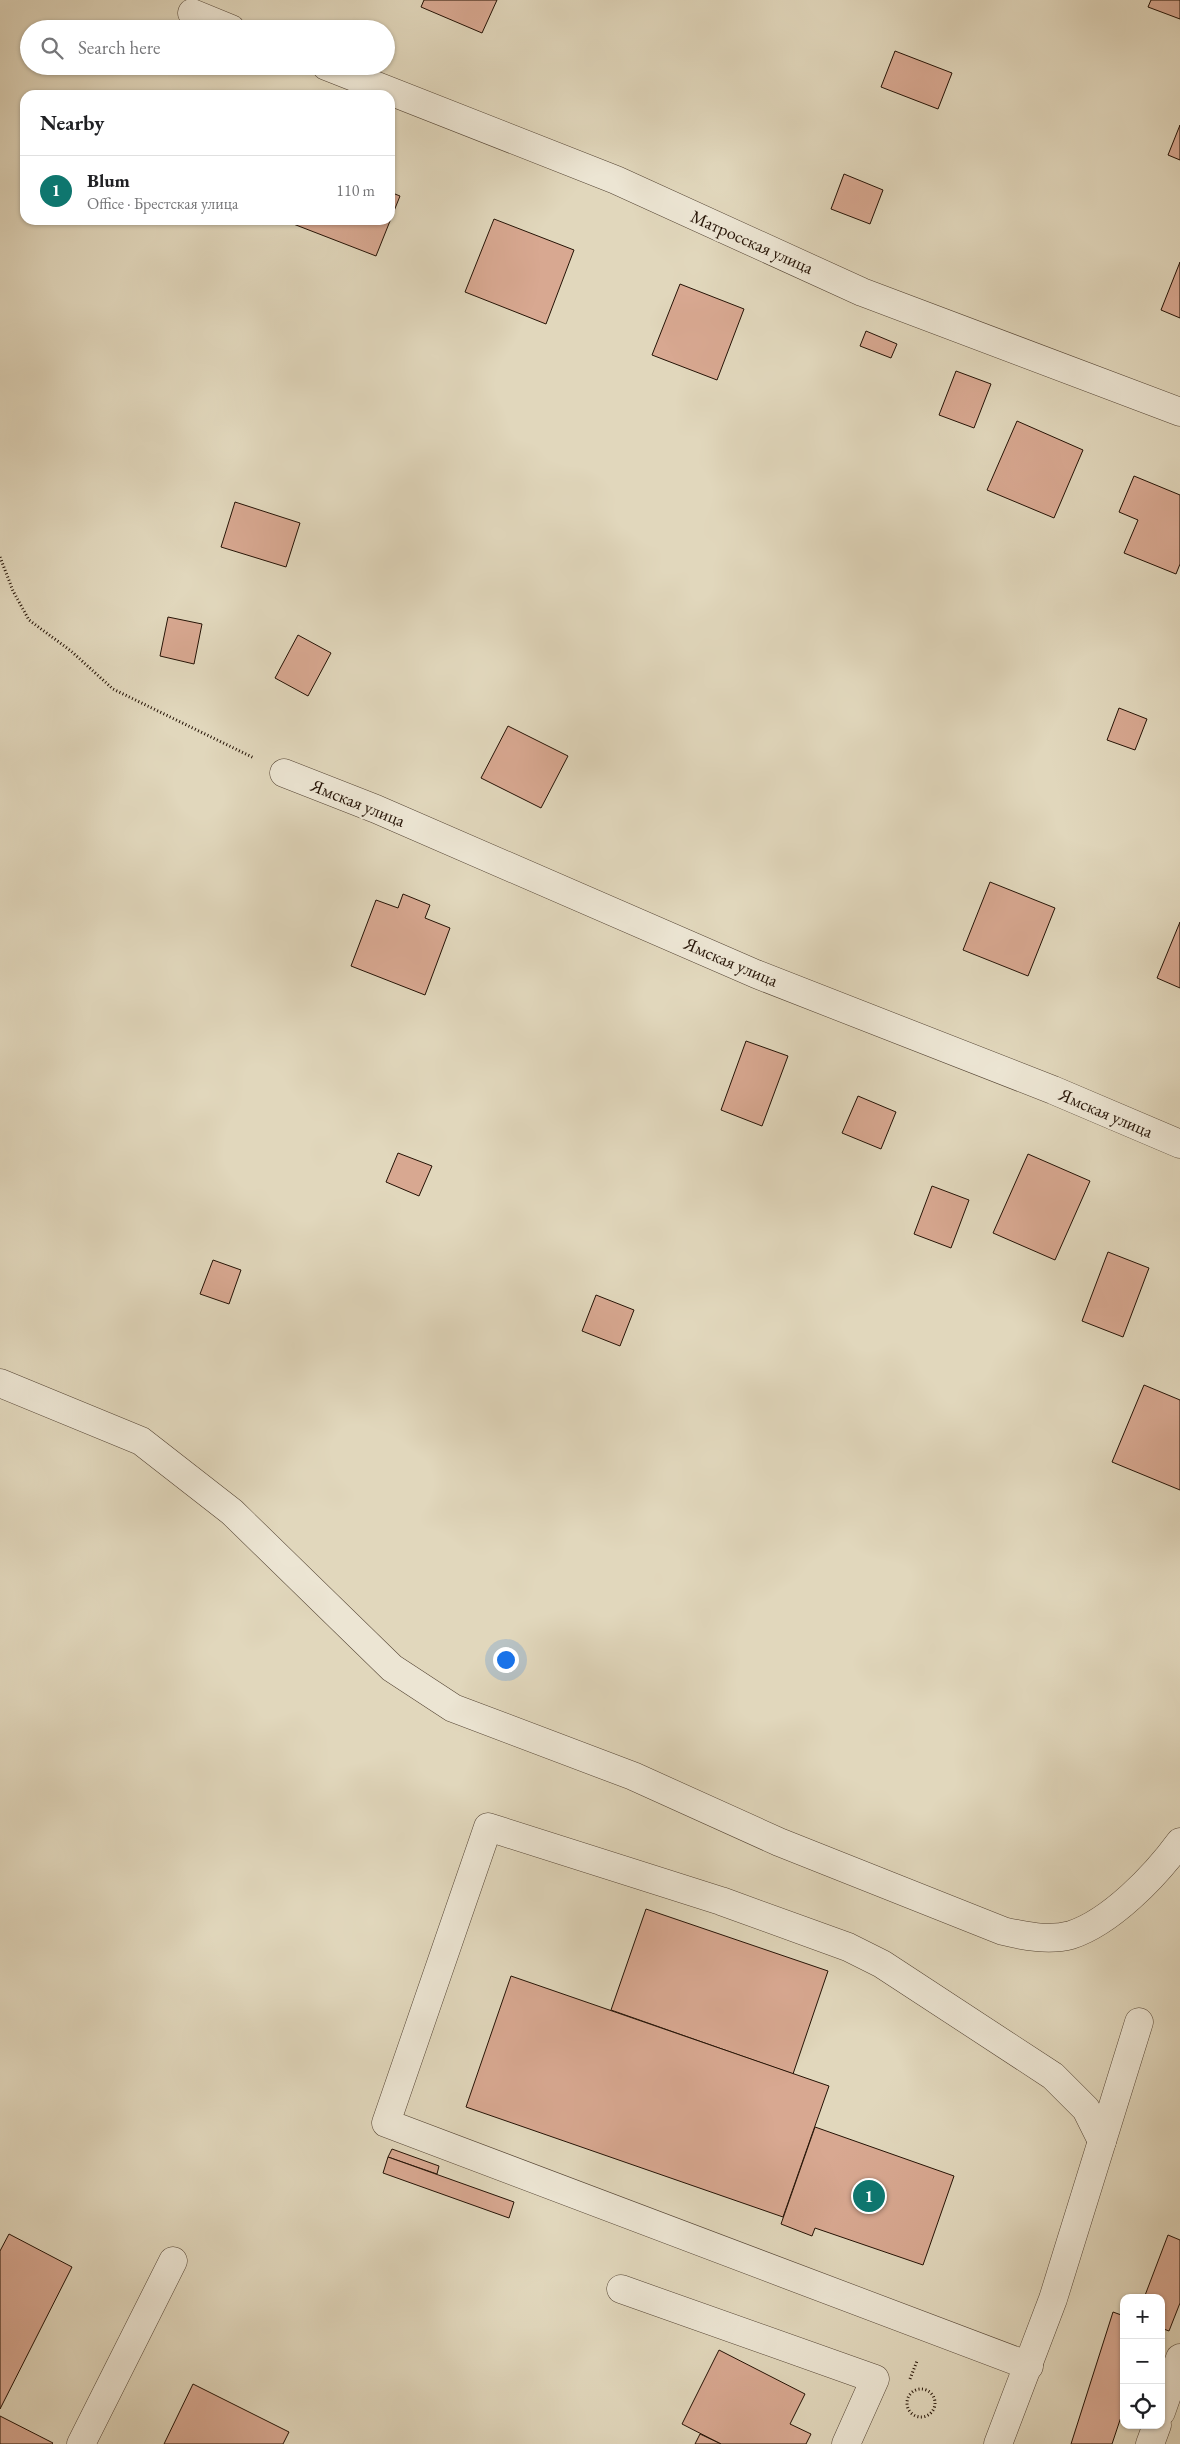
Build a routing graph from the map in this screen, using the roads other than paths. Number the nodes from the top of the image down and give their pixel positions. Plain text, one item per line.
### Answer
1 (192, 13) dead end
2 (209, 20) edge
3 (349, 75) edge
4 (387, 90) edge
5 (395, 93) edge
6 (1180, 412) edge
7 (284, 773) road end
8 (1180, 1144) edge
9 (0, 1383) edge
10 (1180, 1842) edge
11 (1139, 2022) dead end
12 (1102, 2141) junction
13 (173, 2261) dead end
14 (621, 2289) dead end
15 (1180, 2358) edge
16 (1030, 2366) junction
17 (1165, 2401) edge
18 (1156, 2429) edge
19 (81, 2444) edge
20 (846, 2444) edge
21 (998, 2444) edge
22 (1150, 2444) edge

1 - 2 street
3 - 4 street, Матросская улица
5 - 6 street, Матросская улица
7 - 8 street, Ямская улица
9 - 10 street
11 - 12 street
12 - 16 street
12 - 16 street
13 - 19 street
14 - 20 street
15 - 17 street
16 - 21 street
18 - 22 street

